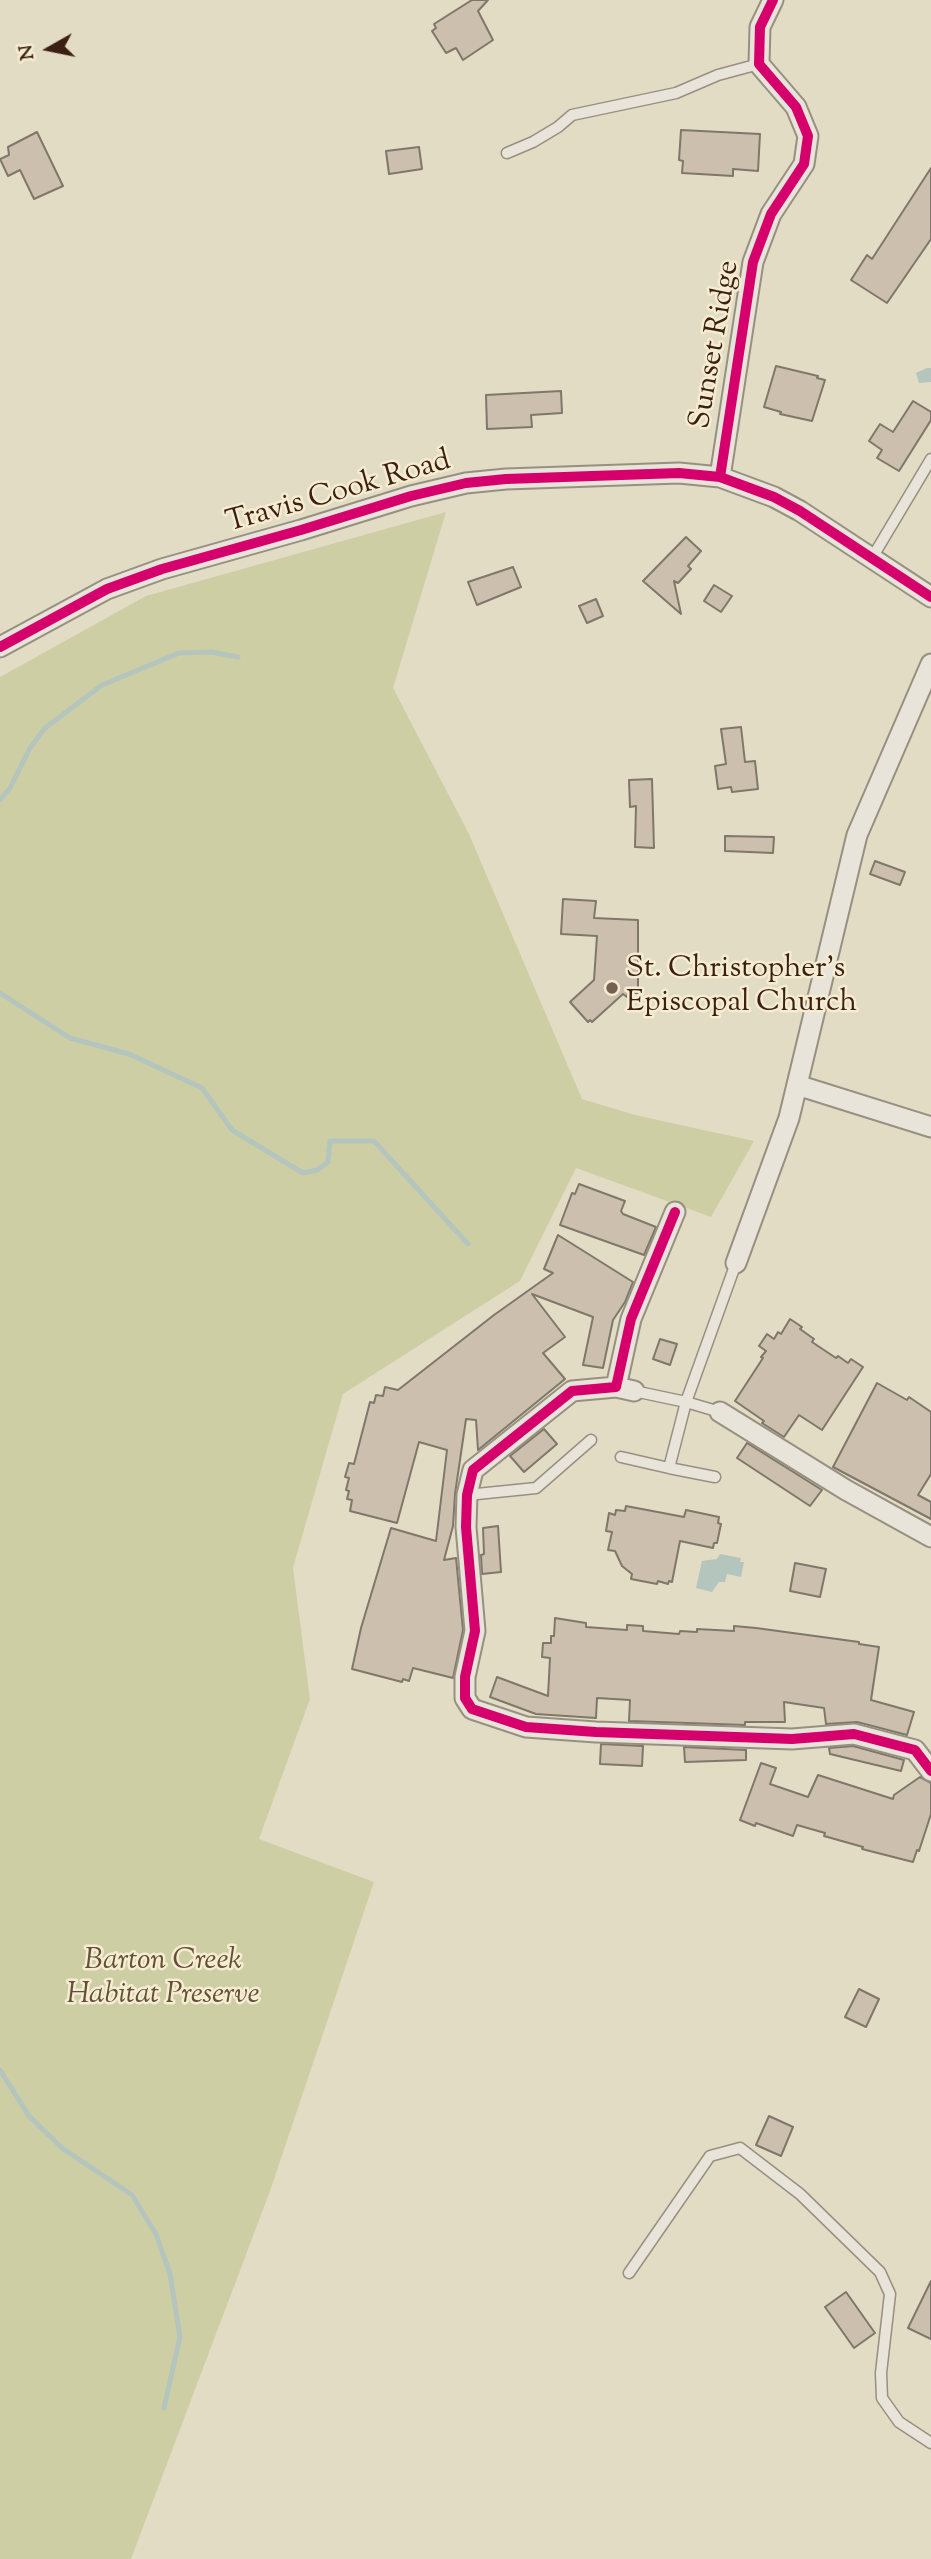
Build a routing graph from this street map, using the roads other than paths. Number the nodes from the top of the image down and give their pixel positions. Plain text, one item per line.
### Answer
1 (774, 0) edge
2 (760, 64) junction
3 (507, 153) dead end
4 (931, 459) edge
5 (720, 477) junction
6 (872, 558) junction
7 (931, 597) edge
8 (0, 647) edge
9 (931, 664) edge
10 (797, 1085) junction
11 (931, 1127) edge
12 (675, 1212) dead end
13 (736, 1263) joint
14 (625, 1389) junction
15 (686, 1402) junction
16 (720, 1412) joint
17 (591, 1440) dead end
18 (621, 1457) dead end
19 (669, 1468) junction
20 (715, 1477) dead end
21 (467, 1495) junction
22 (931, 1537) edge
23 (931, 1771) edge
24 (629, 2273) dead end
25 (931, 2443) edge

1 - 2 street
2 - 3 lane
2 - 5 street, Sunset Ridge
4 - 6 lane
5 - 6 street, Travis Cook Road
5 - 8 street, Travis Cook Road
6 - 7 street, Travis Cook Road
9 - 10 street
10 - 11 street
10 - 13 street
12 - 14 street
13 - 15 lane
14 - 15 lane
14 - 21 street
15 - 16 lane
15 - 19 lane
16 - 22 street
17 - 21 lane
18 - 19 lane
19 - 20 lane
21 - 23 street
24 - 25 lane

